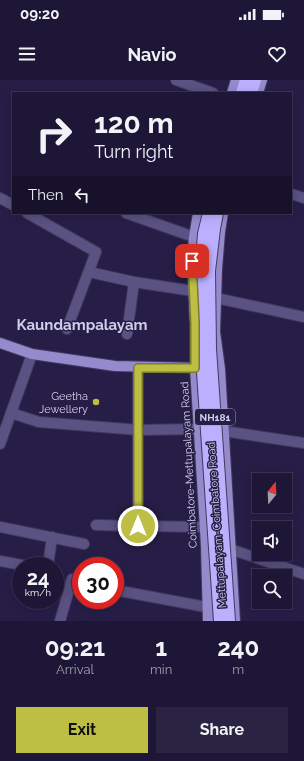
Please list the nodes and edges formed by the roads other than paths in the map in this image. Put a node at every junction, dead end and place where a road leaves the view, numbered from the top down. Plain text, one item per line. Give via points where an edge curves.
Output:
1 (176, 80) edge
2 (236, 80) edge
3 (246, 80) edge
4 (255, 80) edge
5 (262, 80) edge
6 (210, 92) edge
7 (232, 92) edge
8 (242, 92) edge
9 (251, 92) edge
10 (258, 92) edge
11 (292, 194) edge
12 (0, 198) edge
13 (304, 198) edge
14 (12, 204) edge
15 (29, 214) edge
16 (129, 214) edge
17 (198, 214) edge
18 (209, 214) edge
19 (217, 214) edge
20 (223, 214) edge
21 (194, 237) junction
22 (89, 272) junction
23 (134, 282) junction
24 (193, 291) junction
25 (216, 298) junction
26 (304, 317) edge
27 (67, 329) dead end
28 (128, 334) dead end
29 (0, 343) edge
30 (32, 354) junction
31 (138, 368) junction
32 (195, 368) junction
33 (220, 369) junction
34 (11, 413) junction
35 (199, 429) junction
36 (139, 430) junction
37 (223, 431) junction
38 (304, 443) edge
39 (0, 444) edge
40 (96, 526) dead end
41 (138, 526) junction
42 (0, 527) edge
43 (204, 528) junction
44 (52, 538) junction
45 (84, 544) dead end
46 (230, 549) junction
47 (49, 557) edge
48 (0, 561) edge
49 (12, 563) edge
50 (304, 574) edge
51 (72, 579) edge
52 (124, 592) edge
53 (206, 607) junction
54 (60, 621) edge
55 (208, 621) edge
56 (220, 621) edge
57 (229, 621) edge
58 (235, 621) edge

1 - 6 street
2 - 7 main road
3 - 8 highway
4 - 9 highway
5 - 10 main road
11 - 13 street
12 - 14 street
15 - 22 street via 96,252
16 - 21 street
17 - 21 main road, Coimbatore-Mettupalayam Road
18 - 56 highway, NH181, bridge via 204,234 200,300
19 - 57 highway, NH181, bridge via 209,271 210,349
20 - 25 main road, Mettupalayam-Coimbatore Road
21 - 24 main road, Coimbatore-Mettupalayam Road
22 - 23 street
22 - 27 street
23 - 24 street
23 - 28 street
24 - 32 main road, Coimbatore-Mettupalayam Road
25 - 26 street
25 - 33 main road, Mettupalayam-Coimbatore Road via 215,332
29 - 30 main road
30 - 31 main road
30 - 34 street
31 - 32 main road
31 - 36 street
32 - 33 main road
32 - 35 main road, Coimbatore-Mettupalayam Road
33 - 37 main road, Mettupalayam-Coimbatore Road
34 - 36 street via 39,422
34 - 39 street
35 - 36 street
35 - 43 main road, Coimbatore-Mettupalayam Road
36 - 41 street
37 - 38 street
37 - 46 main road, Mettupalayam-Coimbatore Road
40 - 41 street
41 - 43 street
42 - 44 street
43 - 53 main road, Coimbatore-Mettupalayam Road
44 - 45 street
44 - 47 street
46 - 50 street
46 - 58 main road, Mettupalayam-Coimbatore Road
48 - 49 street
51 - 54 street
52 - 53 street
53 - 55 main road, Coimbatore-Mettupalayam Road

